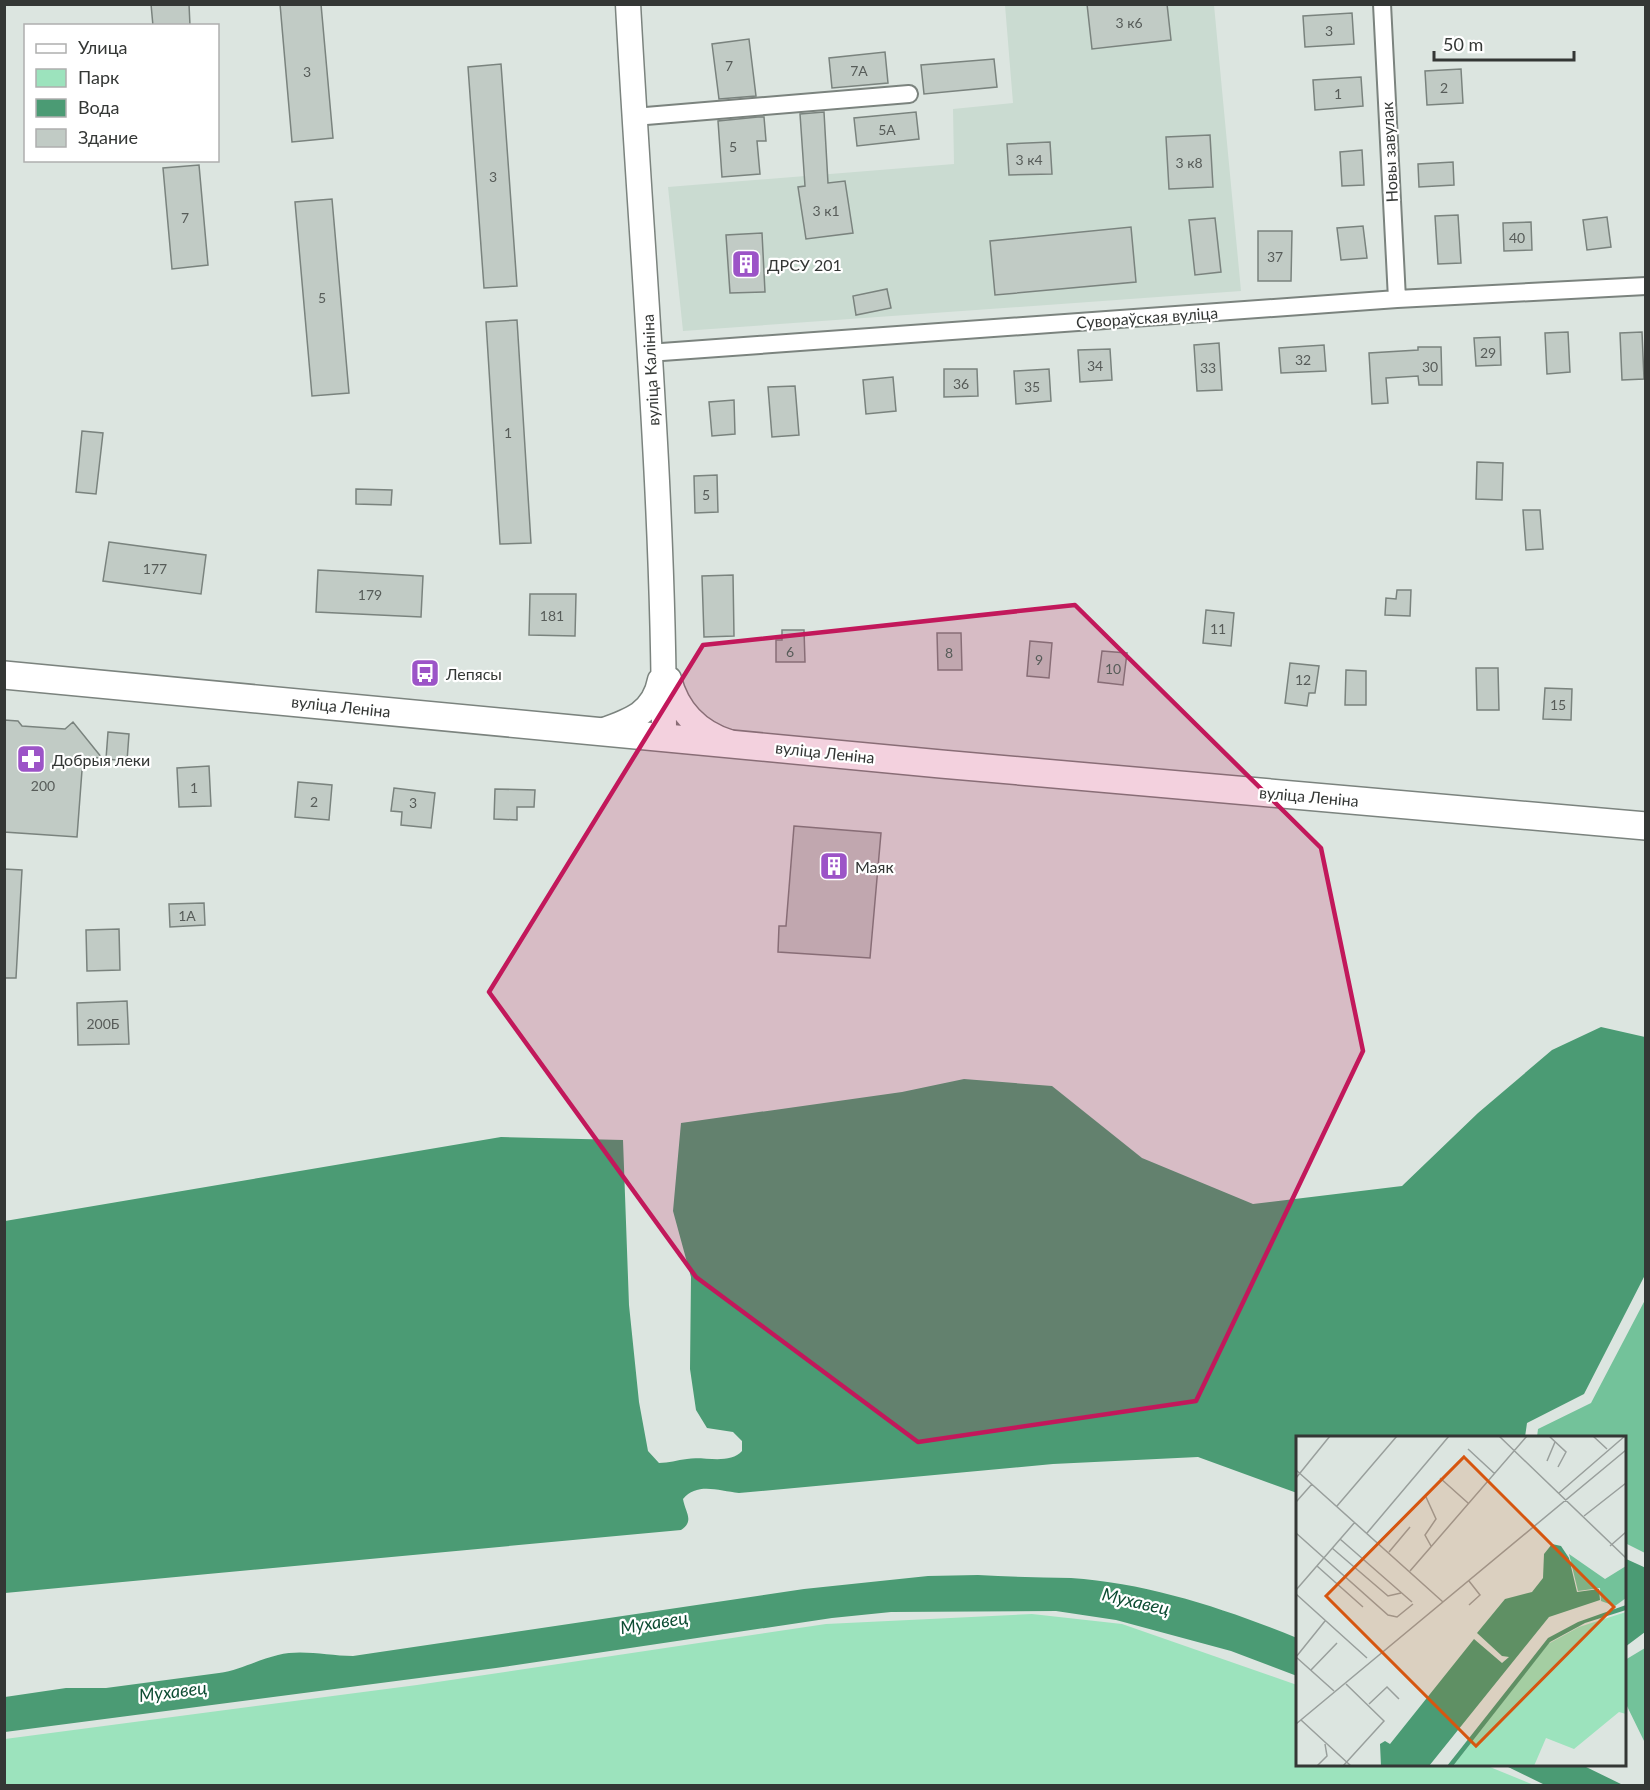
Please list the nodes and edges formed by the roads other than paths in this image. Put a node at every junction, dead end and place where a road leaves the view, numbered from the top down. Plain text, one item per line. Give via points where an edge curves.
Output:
1 (627, 4) edge
2 (1382, 4) edge
3 (909, 94) dead end
4 (634, 117) junction
5 (1646, 286) edge
6 (1397, 298) junction
7 (648, 353) junction
8 (664, 660) junction
9 (4, 675) edge
10 (601, 731) junction
11 (664, 737) junction
12 (733, 743) junction
13 (1646, 826) edge

1 - 4 street, вуліца Калініна
2 - 6 street, Новы завулак
3 - 4 street
4 - 7 street, вуліца Калініна
5 - 6 street, Сувораўская вуліца
6 - 7 street, Сувораўская вуліца
7 - 8 street, вуліца Калініна
8 - 10 street via 651,706 630,721
8 - 11 street, вуліца Калініна
8 - 12 street via 672,692 682,710 717,738
9 - 10 main road, вуліца Леніна
10 - 11 main road, вуліца Леніна
11 - 12 main road, вуліца Леніна
12 - 13 main road, вуліца Леніна

